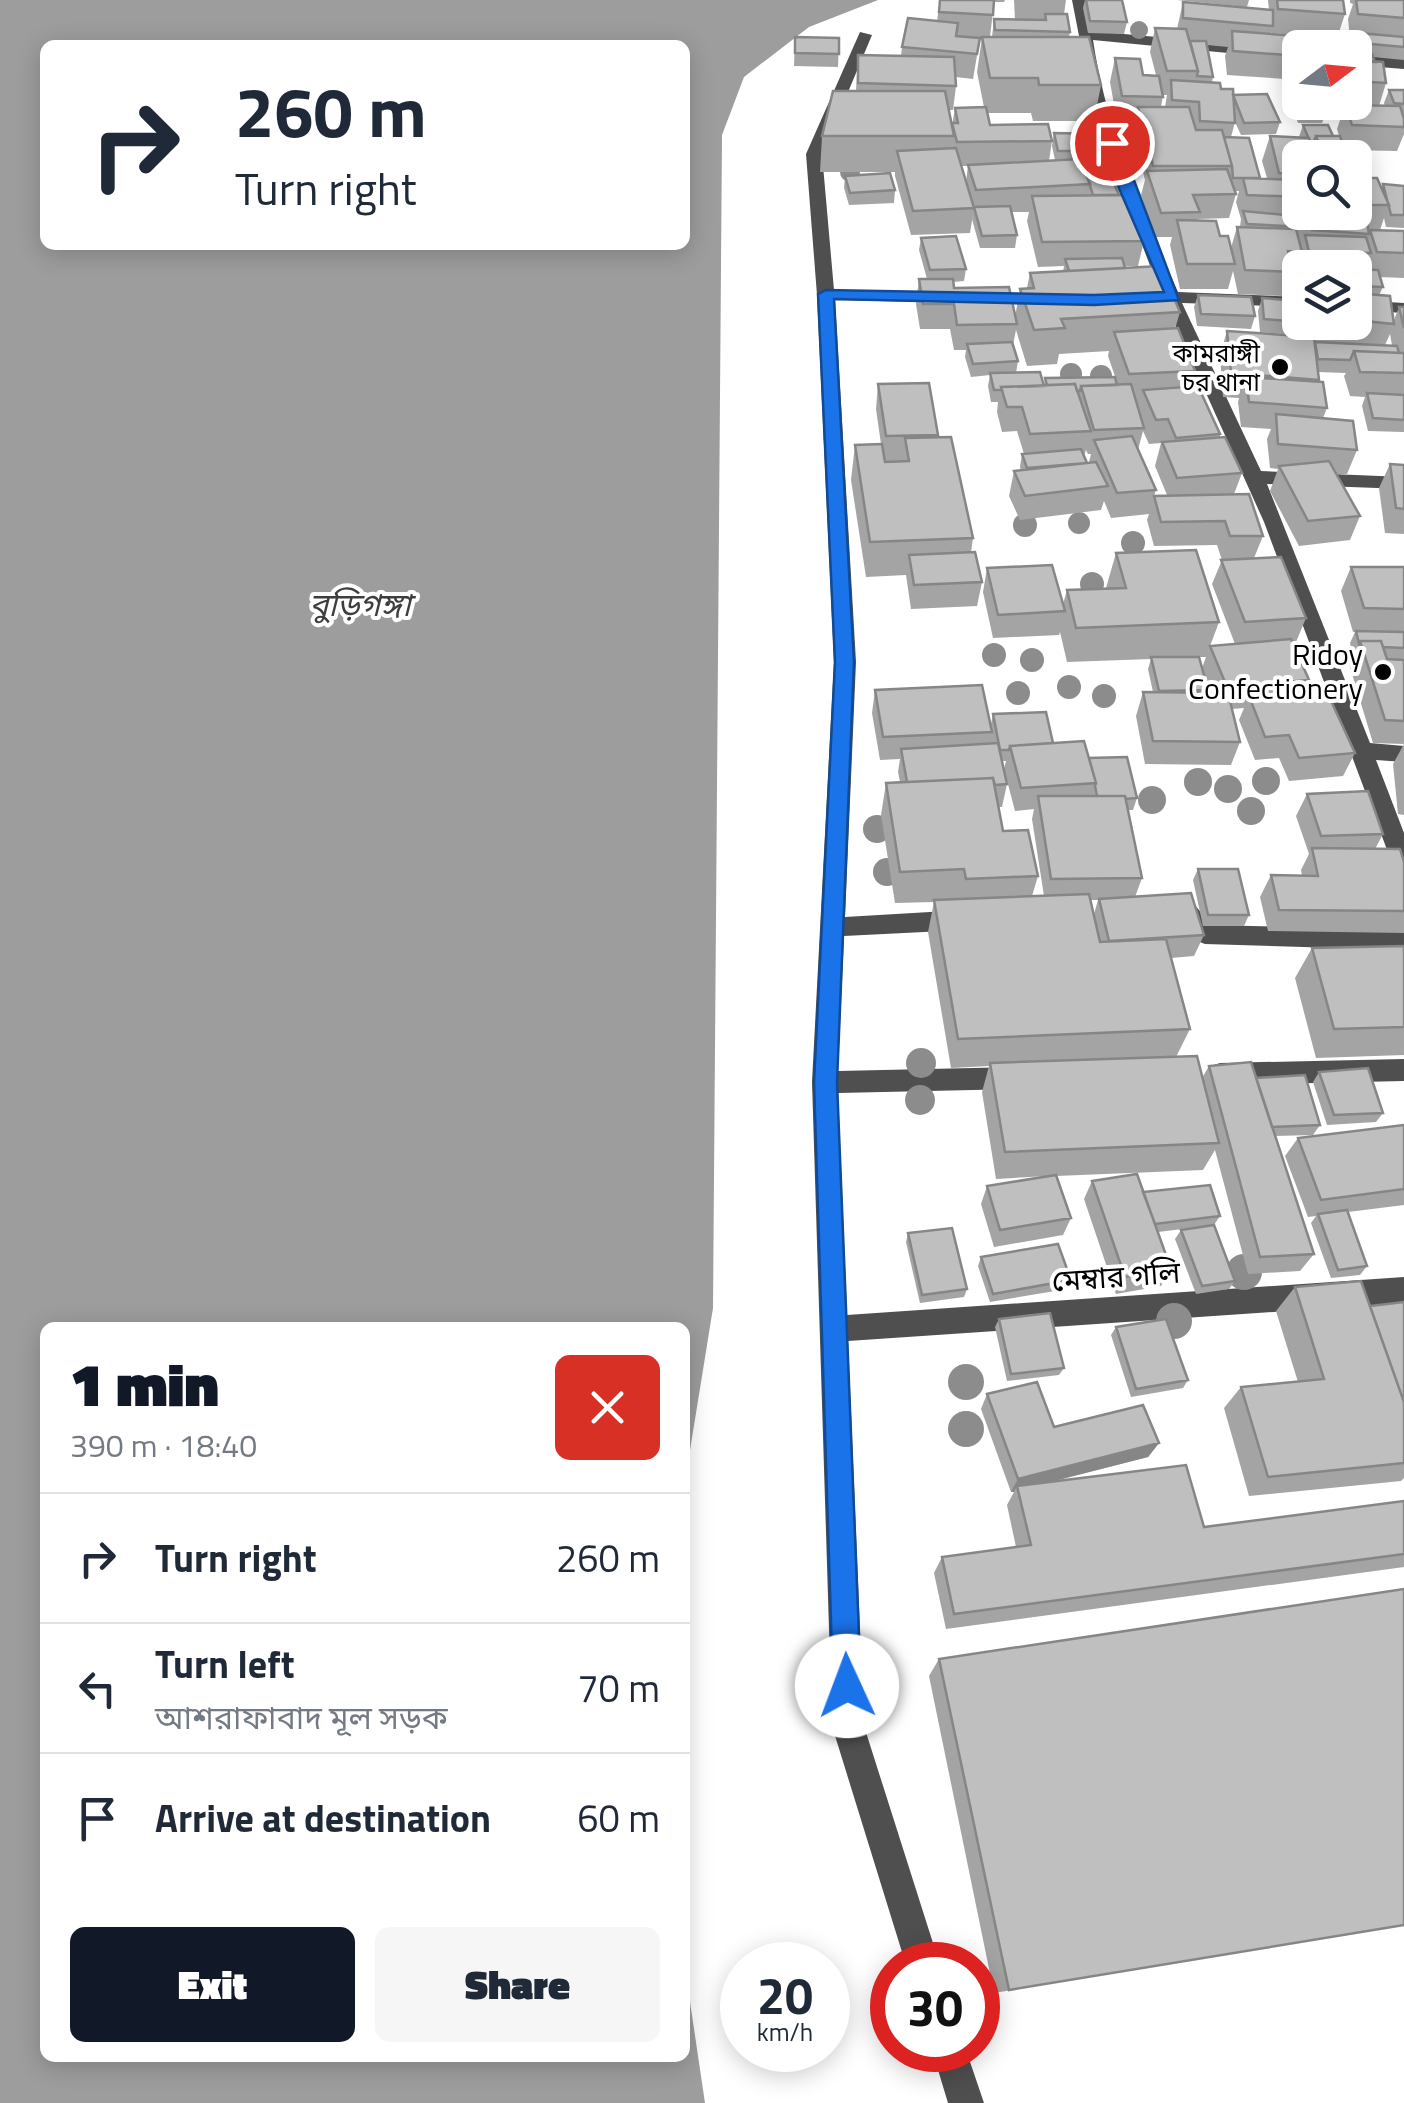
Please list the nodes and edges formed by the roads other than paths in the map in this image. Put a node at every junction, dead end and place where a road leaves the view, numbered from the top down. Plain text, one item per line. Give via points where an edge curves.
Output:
1 (1079, 0) edge
2 (865, 35) dead end
3 (1082, 35) junction
4 (1282, 53) edge
5 (1372, 61) edge
6 (1404, 64) edge
7 (826, 294) junction
8 (1174, 296) junction
9 (1134, 298) edge
10 (1076, 300) edge
11 (1282, 301) edge
12 (1372, 305) edge
13 (1404, 308) edge
14 (1254, 476) junction
15 (1404, 482) edge
16 (1360, 750) junction
17 (1404, 754) edge
18 (1404, 863) edge
19 (1159, 906) edge
20 (987, 919) edge
21 (831, 927) junction
22 (1404, 940) edge
23 (1404, 1070) edge
24 (1184, 1075) edge
25 (1045, 1078) edge
26 (825, 1082) junction
27 (1404, 1290) edge
28 (833, 1329) junction
29 (916, 1942) edge
30 (957, 2072) edge
31 (966, 2103) edge

1 - 3 street
2 - 7 street via 814,154
3 - 4 street
3 - 8 street via 1122,179
5 - 6 street
7 - 10 street
7 - 21 street via 845,662
8 - 9 street
8 - 11 street
8 - 14 street
12 - 13 street
14 - 15 street
14 - 16 street
16 - 17 street
16 - 18 street
19 - 22 street via 1188,910 1206,934
20 - 21 street
21 - 26 street
23 - 24 street
25 - 26 street
26 - 28 street
27 - 28 street, মেম্বার গলি
28 - 29 street via 848,1726
30 - 31 street

